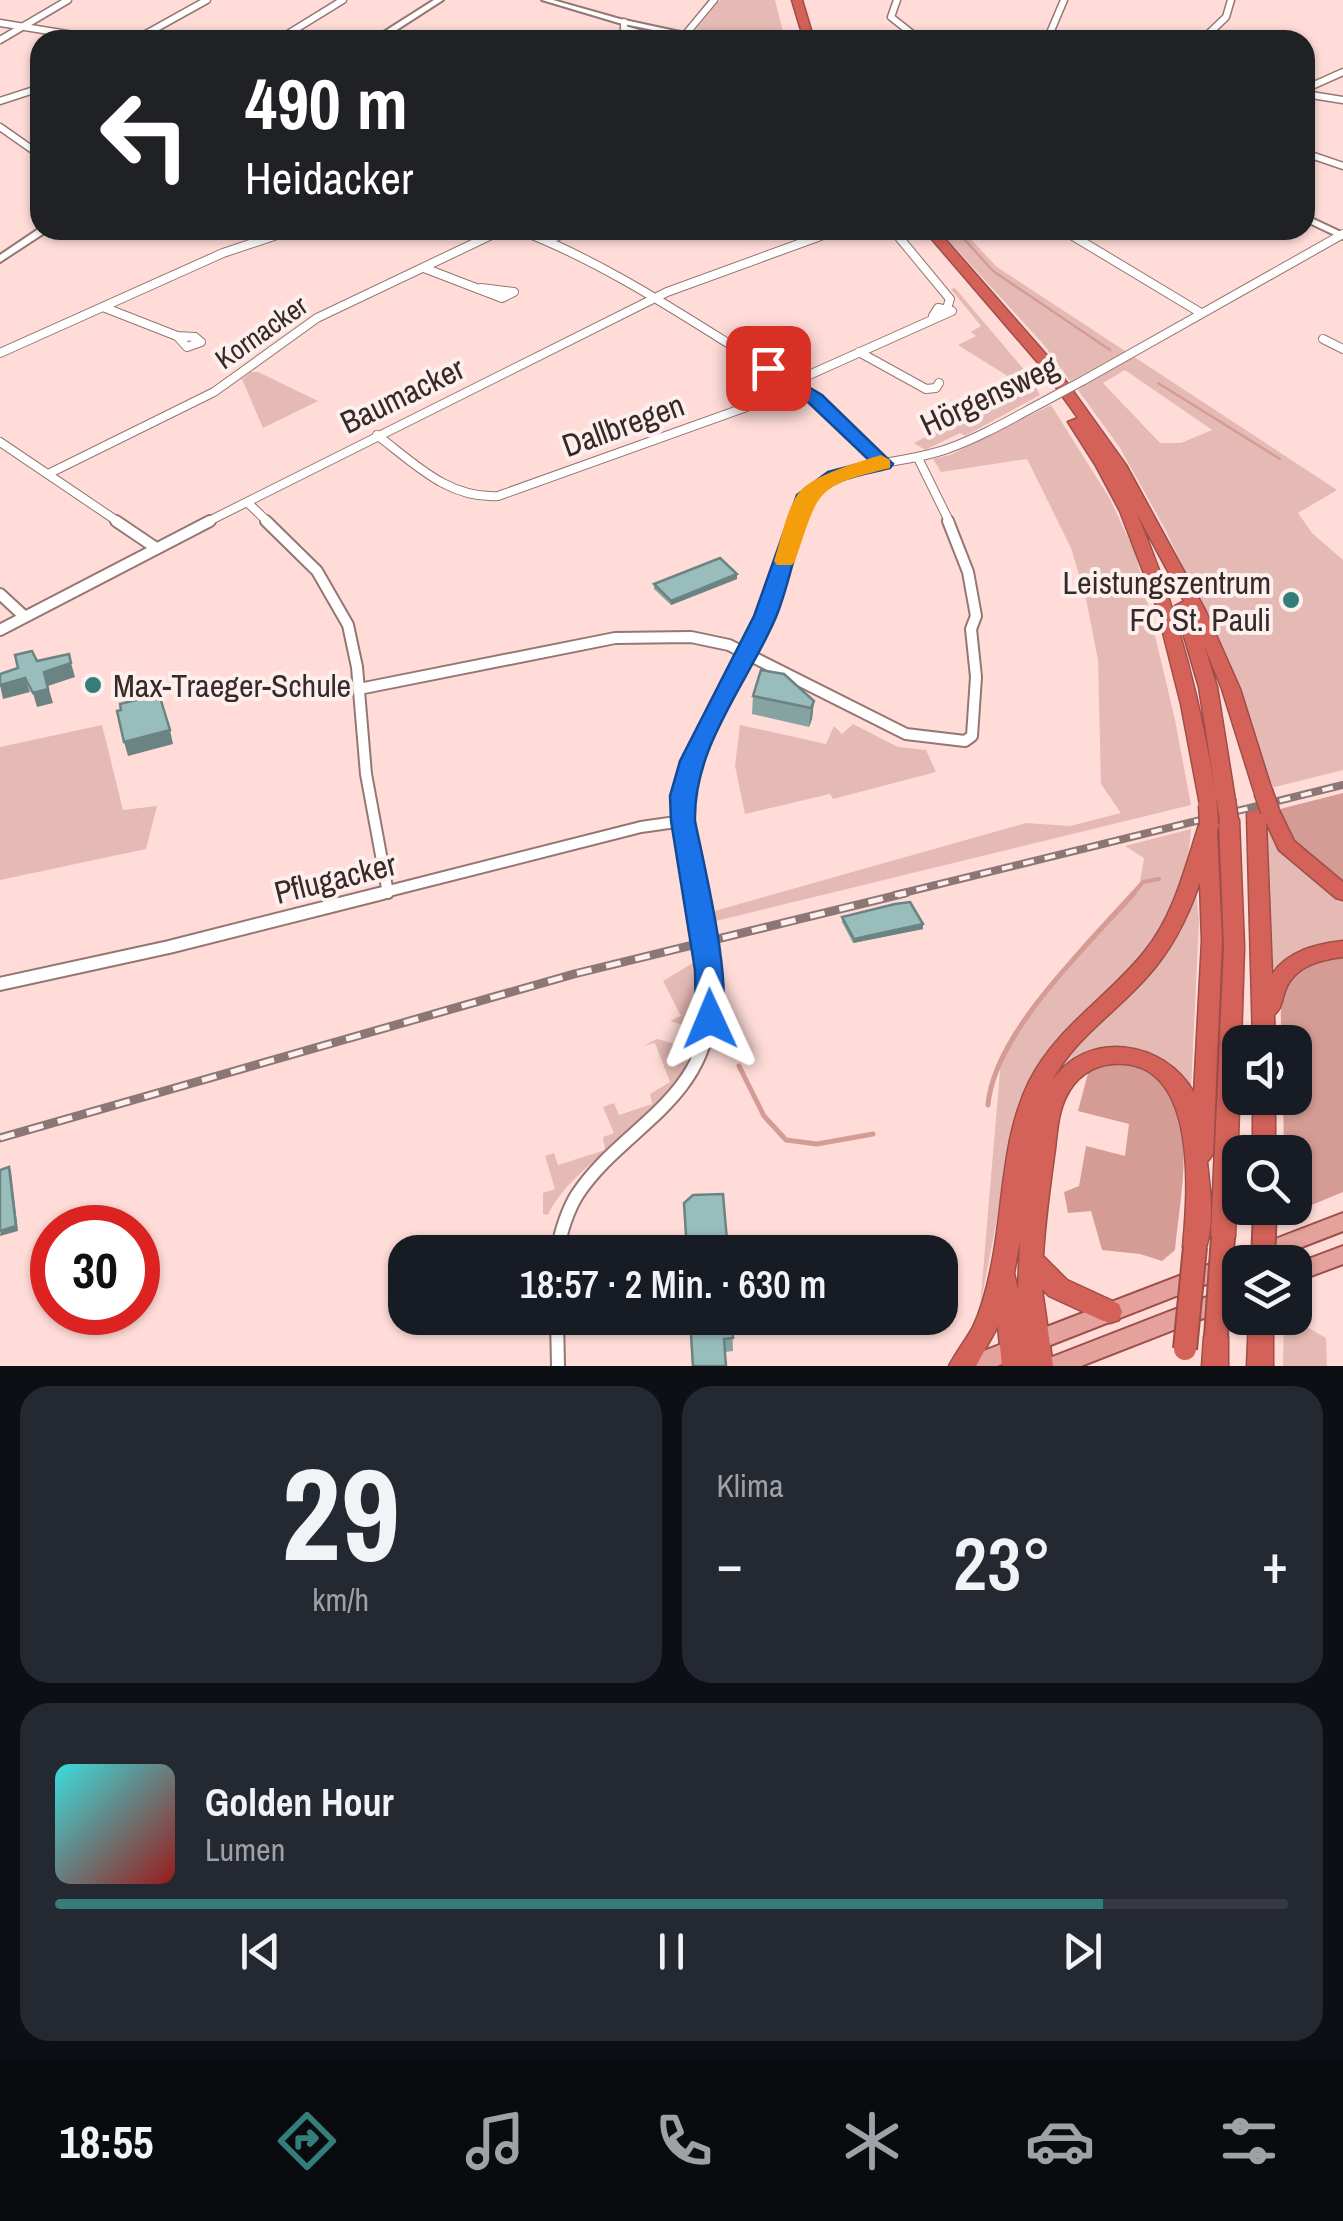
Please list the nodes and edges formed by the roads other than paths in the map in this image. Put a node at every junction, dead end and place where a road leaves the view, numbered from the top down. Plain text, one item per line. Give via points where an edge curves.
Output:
1 (68, 0) edge
2 (207, 0) edge
3 (343, 0) edge
4 (439, 0) edge
5 (545, 0) edge
6 (714, 0) edge
7 (787, 0) edge
8 (796, 0) edge
9 (897, 0) edge
10 (1064, 0) edge
11 (1231, 0) edge
12 (0, 22) edge
13 (624, 22) junction
14 (22, 26) junction
15 (45, 30) edge
16 (153, 30) edge
17 (294, 30) edge
18 (392, 30) edge
19 (631, 30) edge
20 (661, 30) edge
21 (692, 30) edge
22 (795, 30) edge
23 (806, 30) edge
24 (907, 30) edge
25 (1054, 30) edge
26 (1212, 30) edge
27 (0, 40) edge
28 (1343, 72) edge
29 (1315, 87) edge
30 (30, 92) edge
31 (1315, 94) edge
32 (1343, 100) edge
33 (0, 102) edge
34 (0, 127) edge
35 (30, 148) edge
36 (1315, 156) edge
37 (1343, 166) edge
38 (1315, 223) edge
39 (1342, 235) edge
40 (30, 239) edge
41 (262, 240) edge
42 (481, 240) edge
43 (548, 240) edge
44 (811, 240) edge
45 (901, 240) edge
46 (925, 240) edge
47 (939, 240) edge
48 (1080, 240) edge
49 (0, 259) edge
50 (424, 268) junction
51 (481, 288) dead end
52 (657, 298) junction
53 (104, 307) junction
54 (1201, 313) junction
55 (177, 336) dead end
56 (1323, 339) dead end
57 (1343, 349) edge
58 (859, 352) junction
59 (0, 353) edge
60 (939, 383) dead end
61 (794, 385) junction
62 (378, 434) junction
63 (0, 442) edge
64 (918, 458) junction
65 (883, 464) junction
66 (48, 474) junction
67 (247, 502) junction
68 (1160, 546) junction
69 (156, 548) junction
70 (0, 594) edge
71 (25, 617) junction
72 (0, 630) edge
73 (748, 654) junction
74 (359, 689) junction
75 (1261, 802) junction
76 (1218, 812) junction
77 (683, 821) junction
78 (388, 893) junction
79 (1343, 893) edge
80 (1343, 949) edge
81 (0, 984) edge
82 (1264, 1025) edge
83 (1266, 1025) edge
84 (1200, 1199) junction
85 (1343, 1222) edge
86 (559, 1235) edge
87 (1343, 1255) edge
88 (1030, 1260) junction
89 (1312, 1267) edge
90 (1004, 1269) junction
91 (1222, 1301) edge
92 (1110, 1312) junction
93 (557, 1335) edge
94 (1261, 1335) edge
95 (1025, 1356) edge
96 (1184, 1358) edge
97 (558, 1366) edge
98 (962, 1366) edge
99 (971, 1366) edge
100 (1056, 1366) edge
101 (1215, 1366) edge
102 (1260, 1366) edge

1 - 14 street
2 - 16 street
3 - 17 street
4 - 18 main road
5 - 13 street
6 - 21 street
7 - 22 highway
8 - 23 highway
9 - 24 street via 890,17
10 - 25 street
11 - 26 street
12 - 14 street
13 - 19 street
13 - 20 street
14 - 15 street
14 - 27 street
28 - 29 street
30 - 33 street
31 - 32 street
34 - 35 street
36 - 37 street
38 - 39 street
39 - 54 street, Hörgensweg
40 - 49 main road
41 - 53 street
42 - 50 street, Kornacker
43 - 52 street
44 - 52 street, Baumacker
45 - 58 street, Dallbregen via 950,299 947,308
46 - 76 highway via 1041,376 1122,498 1176,633
47 - 68 highway via 1072,397 1118,465
48 - 54 street
50 - 51 street
50 - 66 street, Kornacker via 304,326 190,406
52 - 61 street
52 - 62 street, Baumacker
53 - 55 street
53 - 59 street
54 - 64 street, Hörgensweg, bridge via 1044,402
56 - 57 street
58 - 60 street via 926,389
58 - 61 street, Dallbregen
61 - 62 street, Dallbregen via 498,496 474,498 452,490
61 - 65 street
62 - 67 street, Baumacker
63 - 66 street
64 - 65 street, Hörgensweg
64 - 73 street via 957,539 974,606 970,738 906,734
65 - 73 street, Hörgensweg via 835,476 807,495
66 - 69 street
67 - 69 street, Baumacker
67 - 74 street via 308,560 336,600 352,638
68 - 75 highway via 1197,610 1244,730
68 - 76 highway via 1208,687
69 - 71 street, Baumacker
70 - 71 street
71 - 72 street, Baumacker
73 - 74 street via 691,638 635,636
73 - 77 street, Hörgensweg via 692,761
74 - 78 street via 363,757
75 - 79 highway via 1286,845
75 - 82 highway
76 - 84 highway
76 - 90 highway via 1172,926 1138,972 1059,1050 1036,1091
76 - 101 highway, bridge via 1234,947
77 - 78 street, Pflugacker via 641,826
77 - 86 street, Hörgensweg via 708,970 705,1040 679,1097 573,1197
78 - 81 street, Pflugacker
80 - 83 highway via 1288,966 1274,989
84 - 88 highway via 1190,1114 1174,1079 1139,1058 1092,1057 1055,1094
84 - 96 highway, bridge
85 - 92 main road
87 - 89 main road
88 - 92 highway via 1058,1288
88 - 95 highway
90 - 95 highway
90 - 98 highway via 977,1344
91 - 100 main road
92 - 95 main road
93 - 97 street
94 - 102 highway
95 - 99 main road

